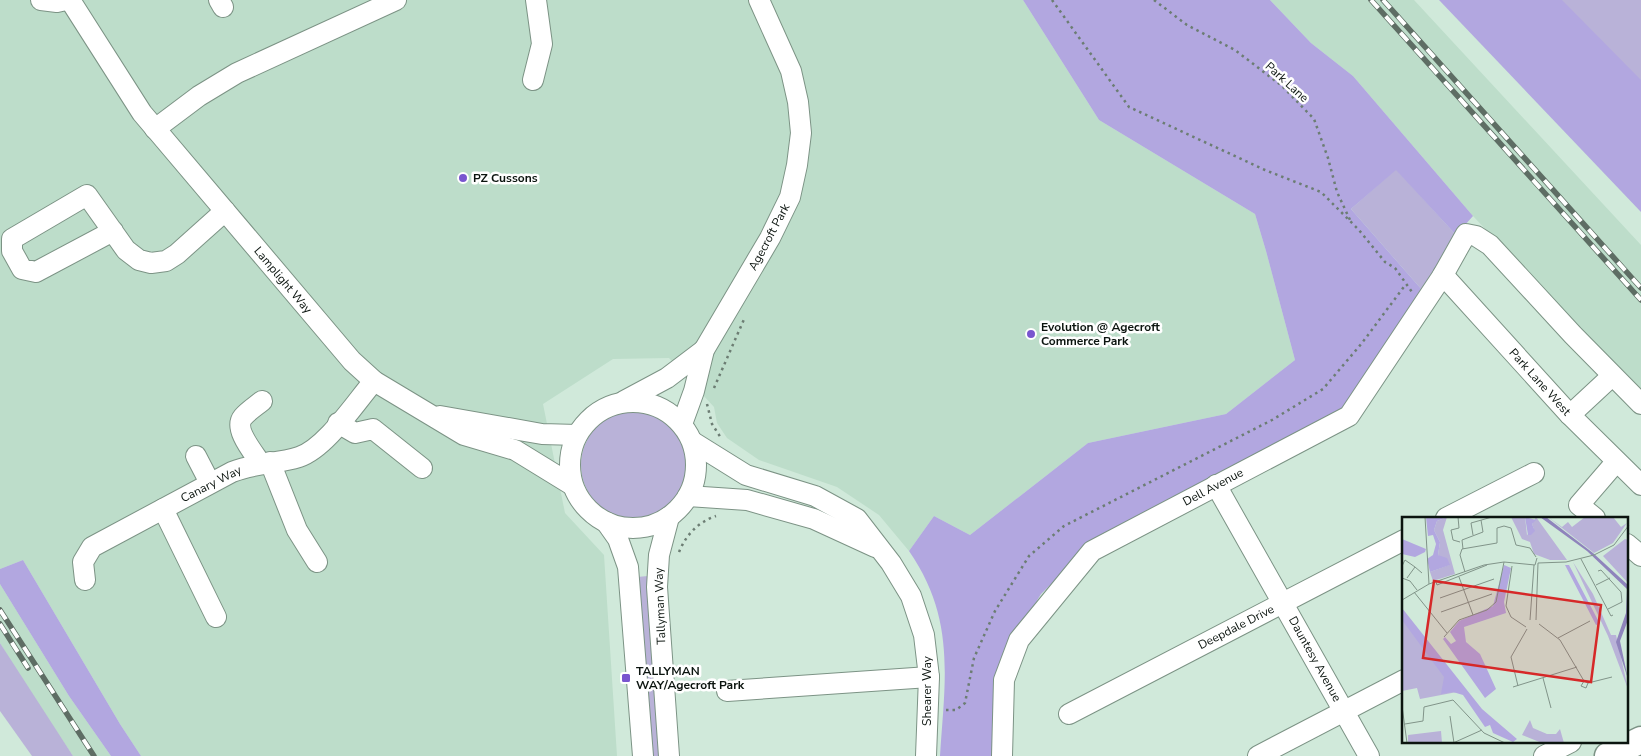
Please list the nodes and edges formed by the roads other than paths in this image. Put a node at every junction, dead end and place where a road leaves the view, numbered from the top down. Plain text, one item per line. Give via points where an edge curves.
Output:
1 (41, 0) edge
2 (66, 0) edge
3 (70, 0) edge
4 (396, 0) edge
5 (759, 0) edge
6 (534, 1) edge
7 (533, 80) dead end
8 (155, 129) junction
9 (225, 211) junction
10 (113, 231) junction
11 (1443, 275) junction
12 (704, 350) junction
13 (1612, 376) junction
14 (374, 381) junction
15 (262, 401) dead end
16 (624, 402) junction
17 (1641, 404) edge
18 (426, 413) junction
19 (1570, 415) junction
20 (338, 423) junction
21 (682, 424) junction
22 (577, 435) junction
23 (693, 442) junction
24 (196, 456) dead end
25 (1616, 462) junction
26 (265, 463) junction
27 (422, 468) dead end
28 (1534, 473) dead end
29 (210, 483) junction
30 (572, 485) junction
31 (1216, 485) junction
32 (1641, 485) edge
33 (688, 496) junction
34 (163, 509) junction
35 (669, 517) junction
36 (1448, 517) edge
37 (1594, 517) edge
38 (606, 522) junction
39 (1402, 541) edge
40 (1628, 545) edge
41 (879, 548) junction
42 (1641, 556) edge
43 (317, 562) dead end
44 (85, 580) dead end
45 (1283, 602) junction
46 (216, 617) dead end
47 (929, 677) junction
48 (1402, 681) edge
49 (727, 691) dead end
50 (1344, 711) junction
51 (1069, 714) dead end
52 (1566, 744) edge
53 (643, 756) edge
54 (669, 756) edge
55 (926, 756) edge
56 (1002, 756) edge
57 (1258, 756) edge
58 (1369, 756) edge
59 (1544, 756) edge

1 - 2 street
3 - 8 street, Lamplight Way
4 - 8 street via 238,73 198,96
5 - 12 street, Agecroft Park via 791,71 801,133 797,165 790,197 770,238
6 - 7 street via 542,44
8 - 9 street, Lamplight Way
9 - 10 street via 166,261 151,263 139,260 126,250
9 - 14 street, Lamplight Way via 352,361
10 - 10 street via 87,195 12,239 12,251 22,270 36,272
11 - 13 street, Dell Avenue via 1466,234 1476,236 1490,245
11 - 19 street, Park Lane West
11 - 31 street, Dell Avenue via 1349,416
12 - 16 street via 667,378
12 - 21 street
13 - 17 street
13 - 19 street
14 - 18 street, Lamplight Way
14 - 20 street, Canary Way
15 - 26 street via 242,418 240,425 243,438
16 - 21 street via 646,402 666,410
16 - 22 street via 605,407 589,419
18 - 22 street via 542,434
18 - 30 street, Lamplight Way via 464,435 515,450
19 - 25 street, Park Lane West
20 - 26 street, Canary Way via 321,444 300,456
20 - 27 street via 355,433 373,429
21 - 23 street
22 - 30 street via 569,468
23 - 33 street via 695,479
23 - 41 street, Shearer Way via 746,475 815,496 857,519
24 - 29 street
25 - 32 street, Park Lane West
25 - 37 street via 1578,505
26 - 29 street, Canary Way via 246,466
26 - 43 street via 297,530
28 - 36 street
29 - 34 street, Canary Way
30 - 38 street via 591,513
31 - 45 street, Dauntesy Avenue
31 - 56 street, Dell Avenue via 1092,551 1019,640 1004,680
33 - 35 street
33 - 41 street via 747,500 814,519
34 - 44 street, Canary Way via 92,547 83,562
34 - 46 street
35 - 38 street via 638,528
35 - 54 street, Tallyman Way via 659,555 657,587
38 - 53 street via 618,539 628,567
39 - 45 street, Deepdale Drive
40 - 42 street
41 - 47 street, Shearer Way via 902,579 918,615 927,649
45 - 50 street, Dauntesy Avenue
45 - 51 street, Deepdale Drive
47 - 49 street
47 - 55 street, Shearer Way
48 - 50 street
50 - 57 street
50 - 58 street, Dauntesy Avenue
52 - 59 street

